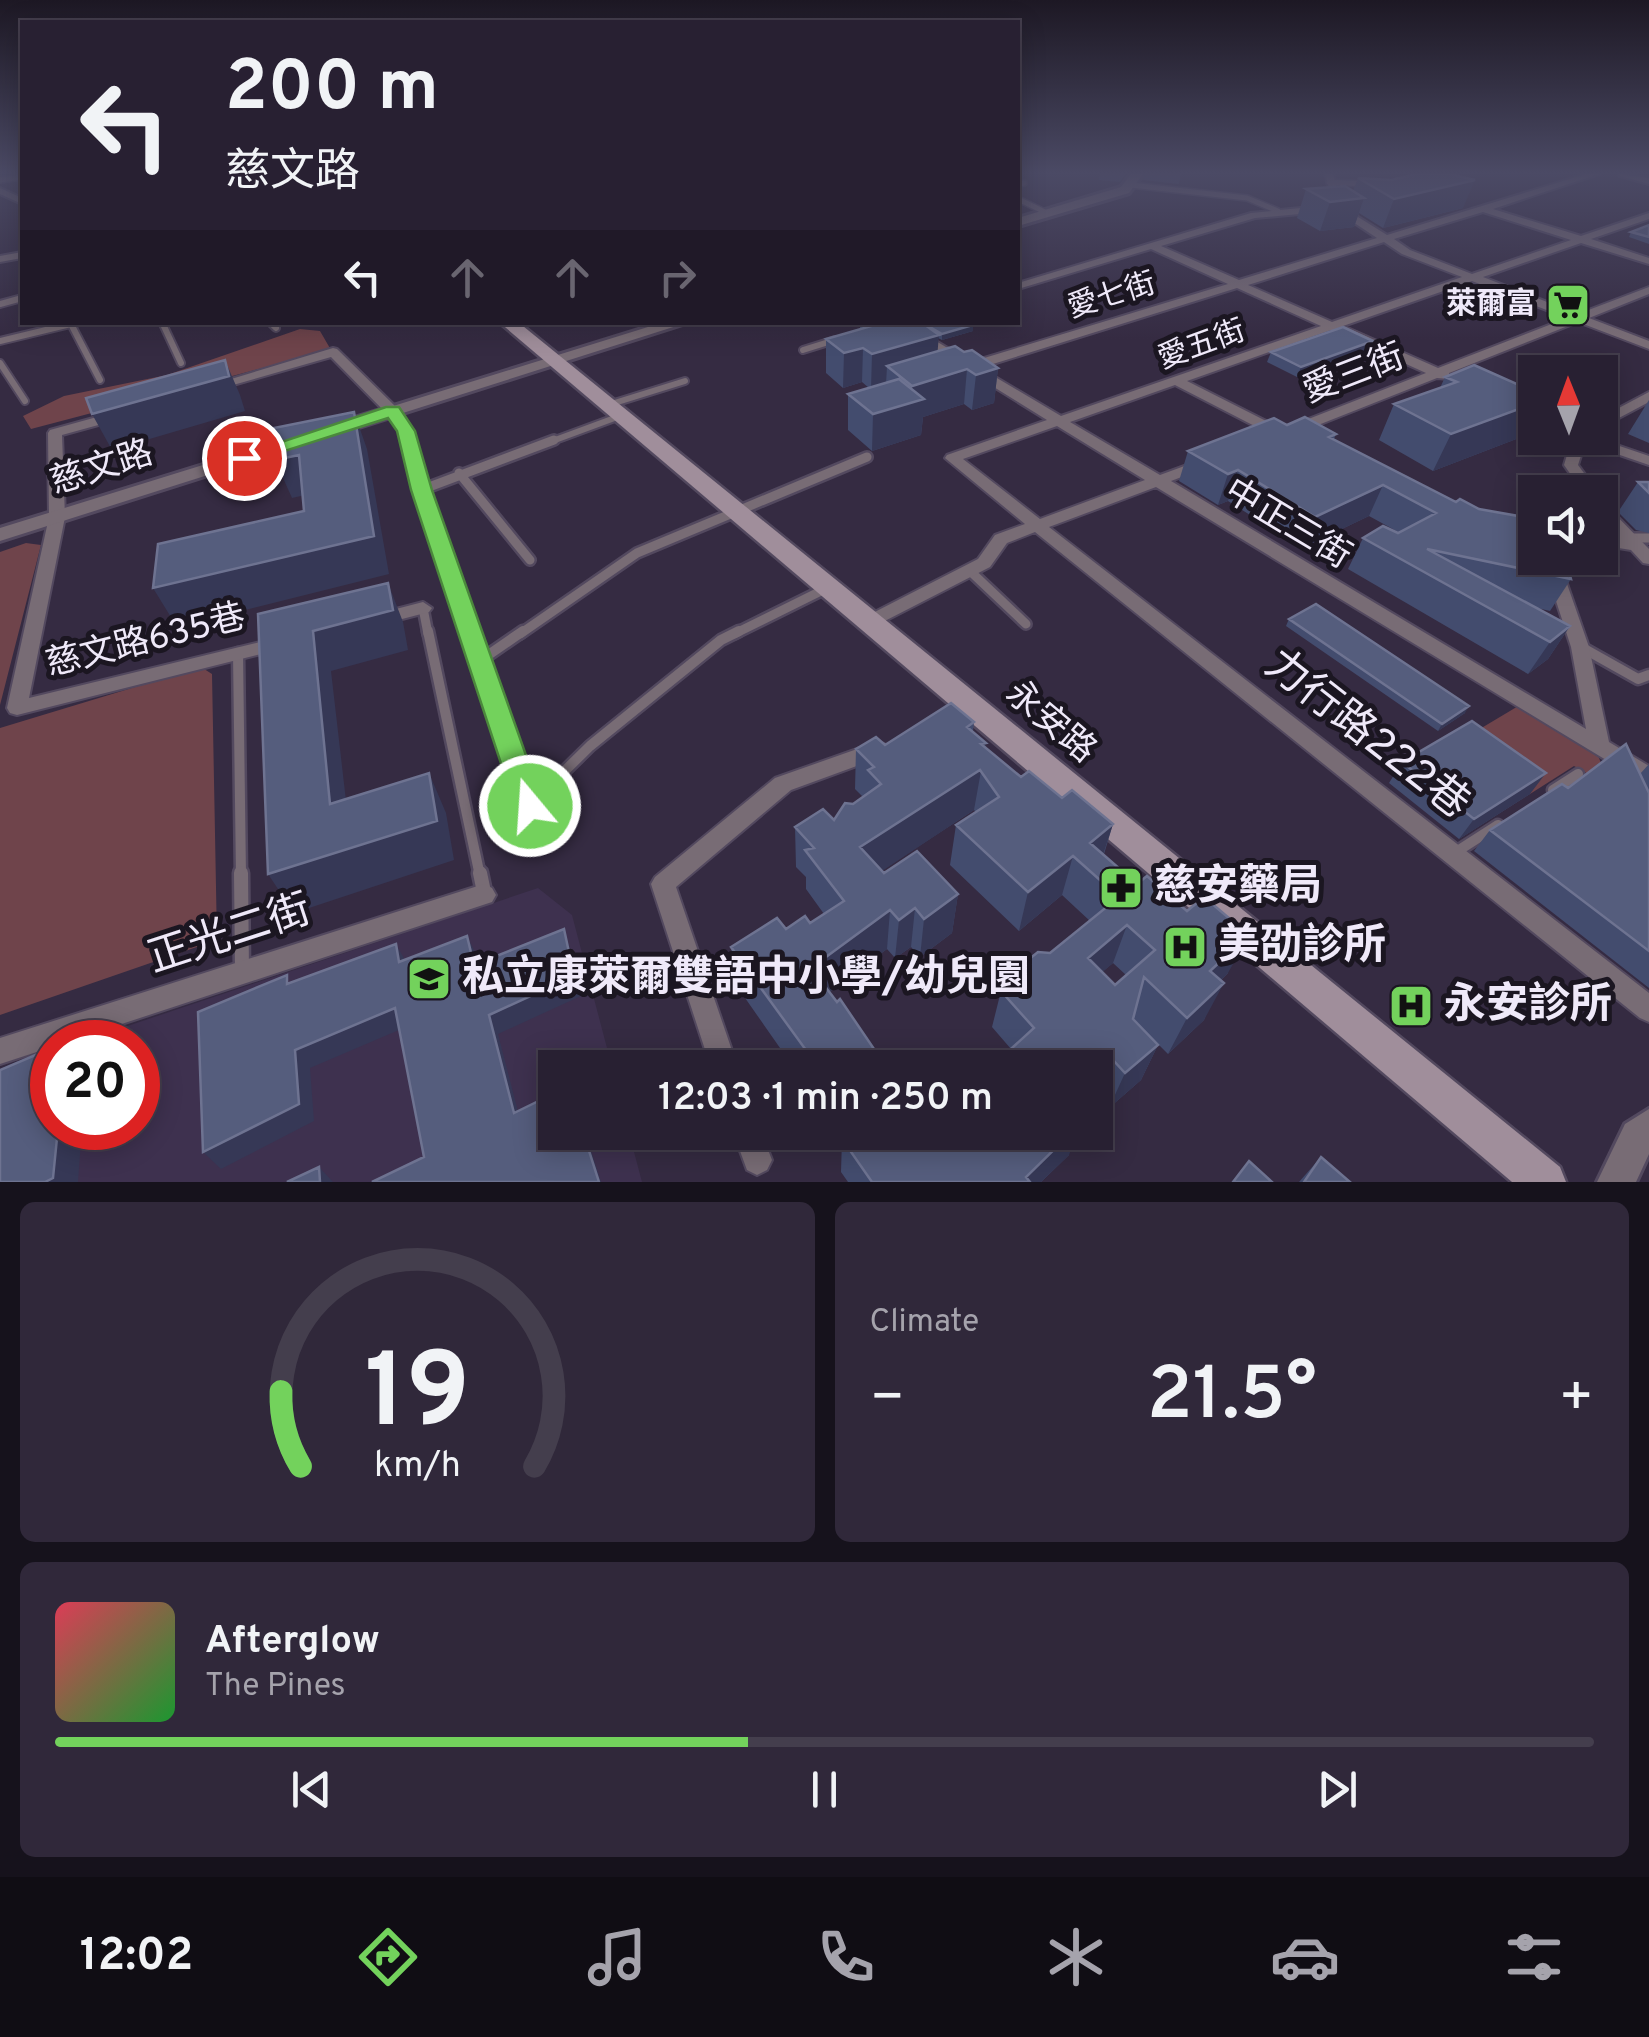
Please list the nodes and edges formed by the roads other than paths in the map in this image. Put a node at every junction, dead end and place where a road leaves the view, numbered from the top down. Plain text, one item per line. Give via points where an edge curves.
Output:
1 (1213, 229) edge
2 (1369, 229) edge
3 (1414, 229) edge
4 (1548, 229) edge
5 (1609, 229) edge
6 (1383, 239) junction
7 (1579, 239) junction
8 (1152, 246) junction
9 (1649, 262) edge
10 (1468, 277) junction
11 (1239, 284) junction
12 (1020, 285) edge
13 (1649, 290) edge
14 (1574, 317) junction
15 (68, 325) edge
16 (77, 325) edge
17 (163, 325) edge
18 (511, 325) edge
19 (886, 325) edge
20 (900, 325) edge
21 (652, 326) edge
22 (1330, 326) junction
23 (877, 328) edge
24 (840, 339) edge
25 (0, 341) edge
26 (1649, 345) edge
27 (803, 350) dead end
28 (554, 362) junction
29 (181, 363) dead end
30 (0, 364) edge
31 (970, 367) junction
32 (951, 373) edge
33 (1440, 374) junction
34 (100, 380) dead end
35 (685, 380) dead end
36 (1178, 381) junction
37 (1456, 382) edge
38 (204, 390) edge
39 (1649, 396) edge
40 (25, 401) dead end
41 (614, 410) junction
42 (392, 411) junction
43 (129, 412) edge
44 (1618, 414) edge
45 (1059, 422) junction
46 (1282, 434) junction
47 (1264, 441) edge
48 (1300, 442) edge
49 (1618, 451) edge
50 (1228, 455) edge
51 (867, 457) dead end
52 (952, 458) joint
53 (1649, 462) edge
54 (459, 473) junction
55 (1157, 482) junction
56 (422, 490) junction
57 (733, 510) junction
58 (57, 517) junction
59 (1034, 523) junction
60 (0, 534) edge
61 (1636, 540) edge
62 (1649, 559) edge
63 (530, 560) dead end
64 (969, 570) junction
65 (1556, 575) edge
66 (829, 587) junction
67 (423, 608) joint
68 (368, 622) edge
69 (870, 622) junction
70 (1026, 624) dead end
71 (293, 640) edge
72 (1580, 647) junction
73 (238, 654) junction
74 (481, 660) junction
75 (1649, 675) edge
76 (908, 739) edge
77 (1612, 758) junction
78 (1578, 774) dead end
79 (1649, 777) edge
80 (1547, 794) edge
81 (1516, 814) edge
82 (1454, 853) junction
83 (484, 895) joint
84 (242, 976) junction
85 (1649, 1008) edge
86 (719, 1050) edge
87 (0, 1051) edge
88 (1649, 1126) edge
89 (1546, 1182) edge
90 (1616, 1182) edge

1 - 8 street
2 - 6 street
3 - 6 street, 愛七街
4 - 7 street
5 - 7 street, 愛五街
6 - 10 street
6 - 11 street, 愛七街
7 - 9 street
7 - 10 street, 愛五街
8 - 11 street
8 - 12 street
10 - 14 street
10 - 22 street, 愛五街
11 - 22 street
11 - 31 street, 愛七街
13 - 14 street, 愛三街
14 - 26 street
14 - 33 street, 愛三街
15 - 25 lane
16 - 34 lane
17 - 29 lane
18 - 28 main road, 永安路
19 - 23 lane
20 - 31 street, 中正三街
21 - 28 street, 慈文路
22 - 33 street
22 - 36 street, 愛五街
24 - 27 lane
28 - 41 main road, 永安路
28 - 42 street, 慈文路
30 - 40 lane
31 - 32 street, 愛七街
31 - 45 street, 中正三街
33 - 37 street
33 - 46 street, 愛三街
35 - 41 lane
36 - 45 street, 愛五街
36 - 46 street
38 - 42 street via 334,352
39 - 44 street
41 - 54 lane
41 - 57 main road, 永安路
42 - 56 lane via 406,431
42 - 58 street, 慈文路
43 - 58 street via 55,433
45 - 52 street, 愛五街
45 - 55 street, 中正三街
46 - 47 street, 愛三街
46 - 48 street
49 - 53 street
50 - 55 street
51 - 57 lane
52 - 59 street, 力行路222巷
54 - 56 lane
54 - 63 lane
55 - 59 street
55 - 77 street, 中正三街
56 - 74 lane
57 - 66 main road, 永安路
57 - 74 lane via 637,553
58 - 60 street, 慈文路
58 - 73 street, 慈文路635巷 via 16,708
59 - 64 street via 1001,538 984,563
59 - 82 street, 力行路222巷
61 - 62 street
64 - 69 street
64 - 70 lane
65 - 72 street
66 - 69 main road, 永安路
66 - 74 lane via 721,640 605,733 530,806
67 - 68 street
67 - 83 lane
69 - 89 main road, 永安路 via 970,716
71 - 73 street, 慈文路635巷
72 - 75 lane via 1638,679
72 - 77 street
73 - 84 lane
76 - 86 street via 783,784 663,884
77 - 79 street, 中正三街
78 - 80 lane
81 - 82 lane
82 - 85 street, 力行路222巷
83 - 84 street, 正光二街
84 - 87 street, 正光二街
88 - 90 street

